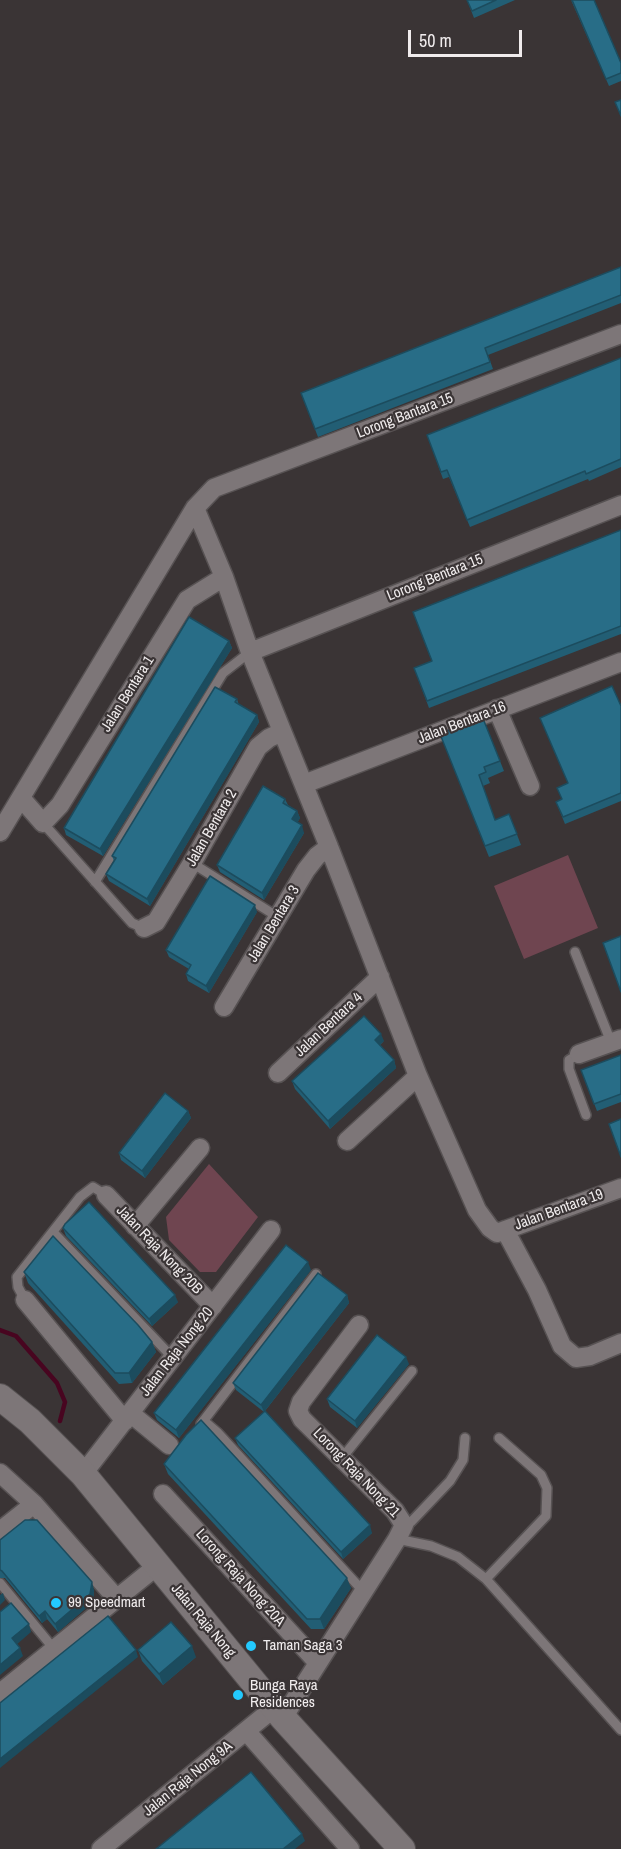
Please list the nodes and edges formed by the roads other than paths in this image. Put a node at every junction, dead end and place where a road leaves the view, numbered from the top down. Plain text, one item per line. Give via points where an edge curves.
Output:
1 (621, 334) edge
2 (621, 505) edge
3 (195, 508) junction
4 (224, 577) junction
5 (250, 652) junction
6 (621, 662) edge
7 (497, 709) junction
8 (282, 732) junction
9 (304, 784) junction
10 (530, 786) dead end
11 (21, 798) junction
12 (43, 823) junction
13 (0, 832) edge
14 (329, 847) junction
15 (192, 863) junction
16 (95, 882) junction
17 (278, 917) junction
18 (144, 928) joint
19 (575, 952) dead end
20 (380, 977) junction
21 (224, 1007) dead end
22 (616, 1041) edge
23 (579, 1054) joint
24 (278, 1073) dead end
25 (418, 1076) junction
26 (586, 1115) dead end
27 (347, 1141) dead end
28 (200, 1148) dead end
29 (621, 1188) edge
30 (106, 1195) joint
31 (135, 1226) junction
32 (271, 1230) dead end
33 (53, 1232) junction
34 (501, 1232) junction
35 (316, 1274) edge
36 (25, 1300) joint
37 (213, 1306) junction
38 (359, 1325) dead end
39 (621, 1343) edge
40 (173, 1358) junction
41 (412, 1371) dead end
42 (0, 1397) edge
43 (127, 1417) junction
44 (465, 1437) dead end
45 (499, 1438) dead end
46 (173, 1446) dead end
47 (342, 1458) junction
48 (0, 1473) edge
49 (83, 1474) junction
50 (163, 1494) dead end
51 (34, 1504) junction
52 (0, 1531) edge
53 (401, 1532) junction
54 (157, 1566) junction
55 (486, 1579) junction
56 (0, 1583) edge
57 (363, 1591) junction
58 (117, 1599) junction
59 (54, 1649) junction
60 (318, 1663) junction
61 (0, 1693) edge
62 (279, 1713) junction
63 (621, 1730) edge
64 (247, 1732) junction
65 (101, 1849) edge
66 (350, 1849) edge
67 (402, 1849) edge

1 - 3 street, Lorong Bantara 15 via 214,488
2 - 5 street, Lorong Bentara 15
3 - 4 street
3 - 11 street, Lorong Bantara 15
4 - 5 street
4 - 12 street, Jalan Bentara 1 via 187,600 60,805
5 - 8 street
5 - 16 lane via 223,672
6 - 7 street, Jalan Bentara 16
7 - 9 street, Jalan Bentara 16
7 - 10 street
8 - 9 street
8 - 15 street, Jalan Bentara 2 via 258,747
9 - 14 street
11 - 12 street
11 - 13 street, Lorong Bantara 15
12 - 16 lane
14 - 17 street, Jalan Bentara 3 via 306,870
14 - 20 street
15 - 17 lane
15 - 18 street, Jalan Bentara 2 via 156,922
16 - 18 lane via 132,923
17 - 21 street, Jalan Bentara 3
19 - 22 lane
20 - 24 street, Jalan Bentara 4
20 - 25 street
22 - 23 street
23 - 26 lane via 569,1060 569,1069
25 - 27 street
25 - 34 street via 477,1210 490,1228
28 - 31 street
29 - 34 street, Jalan Bentara 19
30 - 31 street, Jalan Raja Nong 20B
30 - 33 lane via 93,1187 80,1197
31 - 37 street, Jalan Raja Nong 20B
32 - 37 street, Jalan Raja Nong 20
33 - 36 lane via 17,1277
33 - 40 lane
34 - 39 street via 537,1290 562,1346 576,1358
35 - 57 lane via 200,1424 218,1433
36 - 43 street
37 - 40 street, Jalan Raja Nong 20
38 - 47 street, Lorong Raja Nong 21 via 298,1411
40 - 43 street, Jalan Raja Nong 20
41 - 47 lane
42 - 49 main road, Jalan Raja Nong
43 - 46 street
43 - 49 street, Jalan Raja Nong 20
44 - 53 lane via 463,1460 450,1481
45 - 55 lane via 541,1475 547,1488 546,1516
47 - 53 street, Lorong Raja Nong 21 via 395,1511
48 - 51 street
49 - 54 main road, Jalan Raja Nong
50 - 60 street, Lorong Raja Nong 20A
51 - 52 street
51 - 58 street
53 - 55 lane via 458,1557
53 - 57 street, Lorong Raja Nong 21
54 - 58 street
54 - 62 main road, Jalan Raja Nong
55 - 63 lane
56 - 59 lane via 11,1604
57 - 60 street, Lorong Raja Nong 21
58 - 59 street
59 - 61 street
60 - 62 street, Lorong Raja Nong 21
62 - 64 street, Jalan Raja Nong 9A
62 - 67 main road, Jalan Raja Nong
64 - 65 street, Jalan Raja Nong 9A
64 - 66 street

